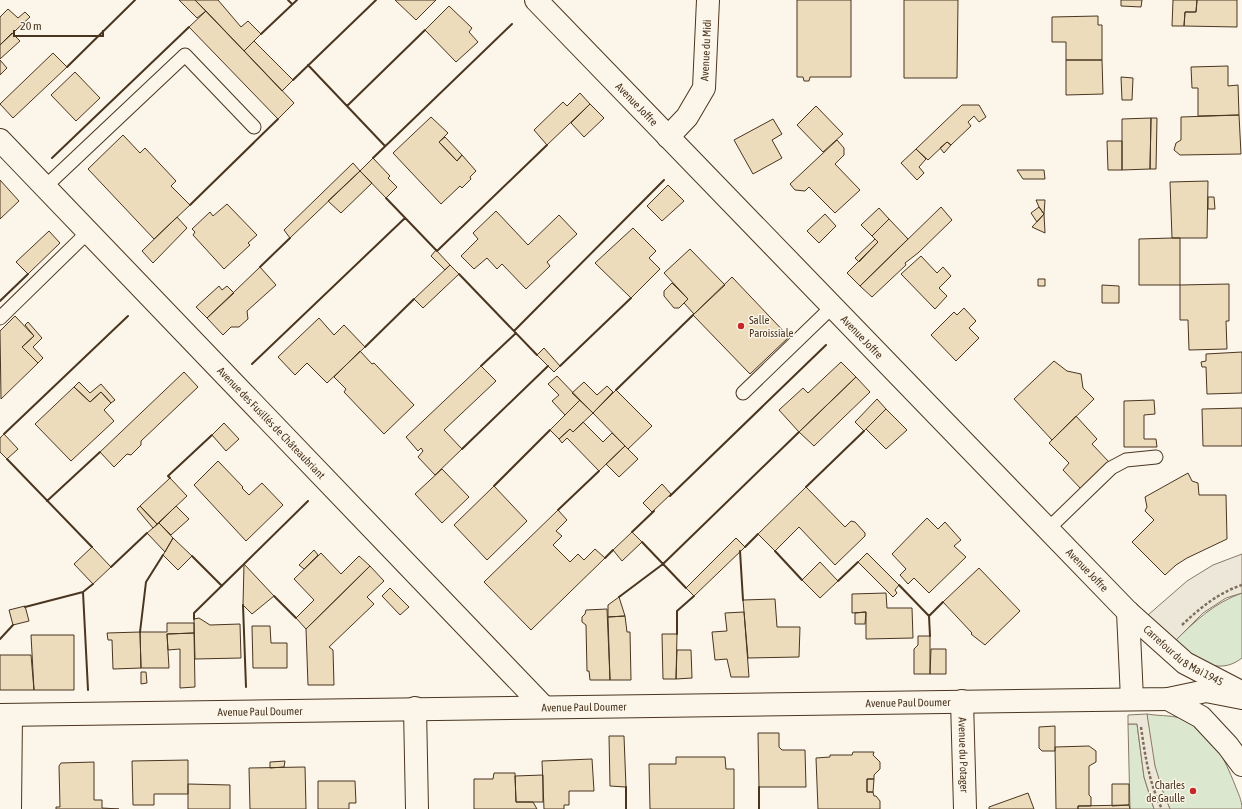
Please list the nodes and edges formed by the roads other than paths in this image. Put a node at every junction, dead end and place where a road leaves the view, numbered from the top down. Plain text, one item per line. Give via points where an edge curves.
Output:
1 (536, 0) edge
2 (708, 0) edge
3 (254, 127) dead end
4 (668, 136) junction
5 (0, 140) edge
6 (45, 187) junction
7 (88, 232) junction
8 (832, 307) junction
9 (0, 318) edge
10 (743, 393) dead end
11 (1156, 457) dead end
12 (1048, 529) junction
13 (1128, 612) junction
14 (1242, 693) edge
15 (1242, 698) edge
16 (1132, 699) junction
17 (1168, 699) junction
18 (962, 701) junction
19 (543, 706) junction
20 (415, 708) junction
21 (5, 715) edge
22 (1242, 765) edge
23 (10, 809) edge
24 (417, 809) edge
25 (965, 809) edge

1 - 4 street, Avenue Joffre
2 - 4 street, Avenue du Midi via 704,88 687,117
3 - 6 lane via 186,55
4 - 8 street, Avenue Joffre
5 - 6 street, Avenue des Fusillés de Châteaubriant
6 - 7 street, Avenue des Fusillés de Châteaubriant
7 - 9 lane
7 - 19 street, Avenue des Fusillés de Châteaubriant
8 - 10 lane
8 - 12 street, Avenue Joffre
11 - 12 lane via 1126,460 1111,468
12 - 13 street, Avenue Joffre
13 - 14 street, Carrefour du 8 Mai 1945 via 1185,663
13 - 16 street
15 - 17 street, Carrefour du 8 Mai 1945 via 1206,691
16 - 17 street, Avenue Paul Doumer
16 - 18 street, Avenue Paul Doumer
17 - 22 street via 1201,717
18 - 19 street, Avenue Paul Doumer
18 - 25 street, Avenue du Potager
19 - 20 street, Avenue Paul Doumer
20 - 21 street, Avenue Paul Doumer
20 - 24 street
21 - 23 street

